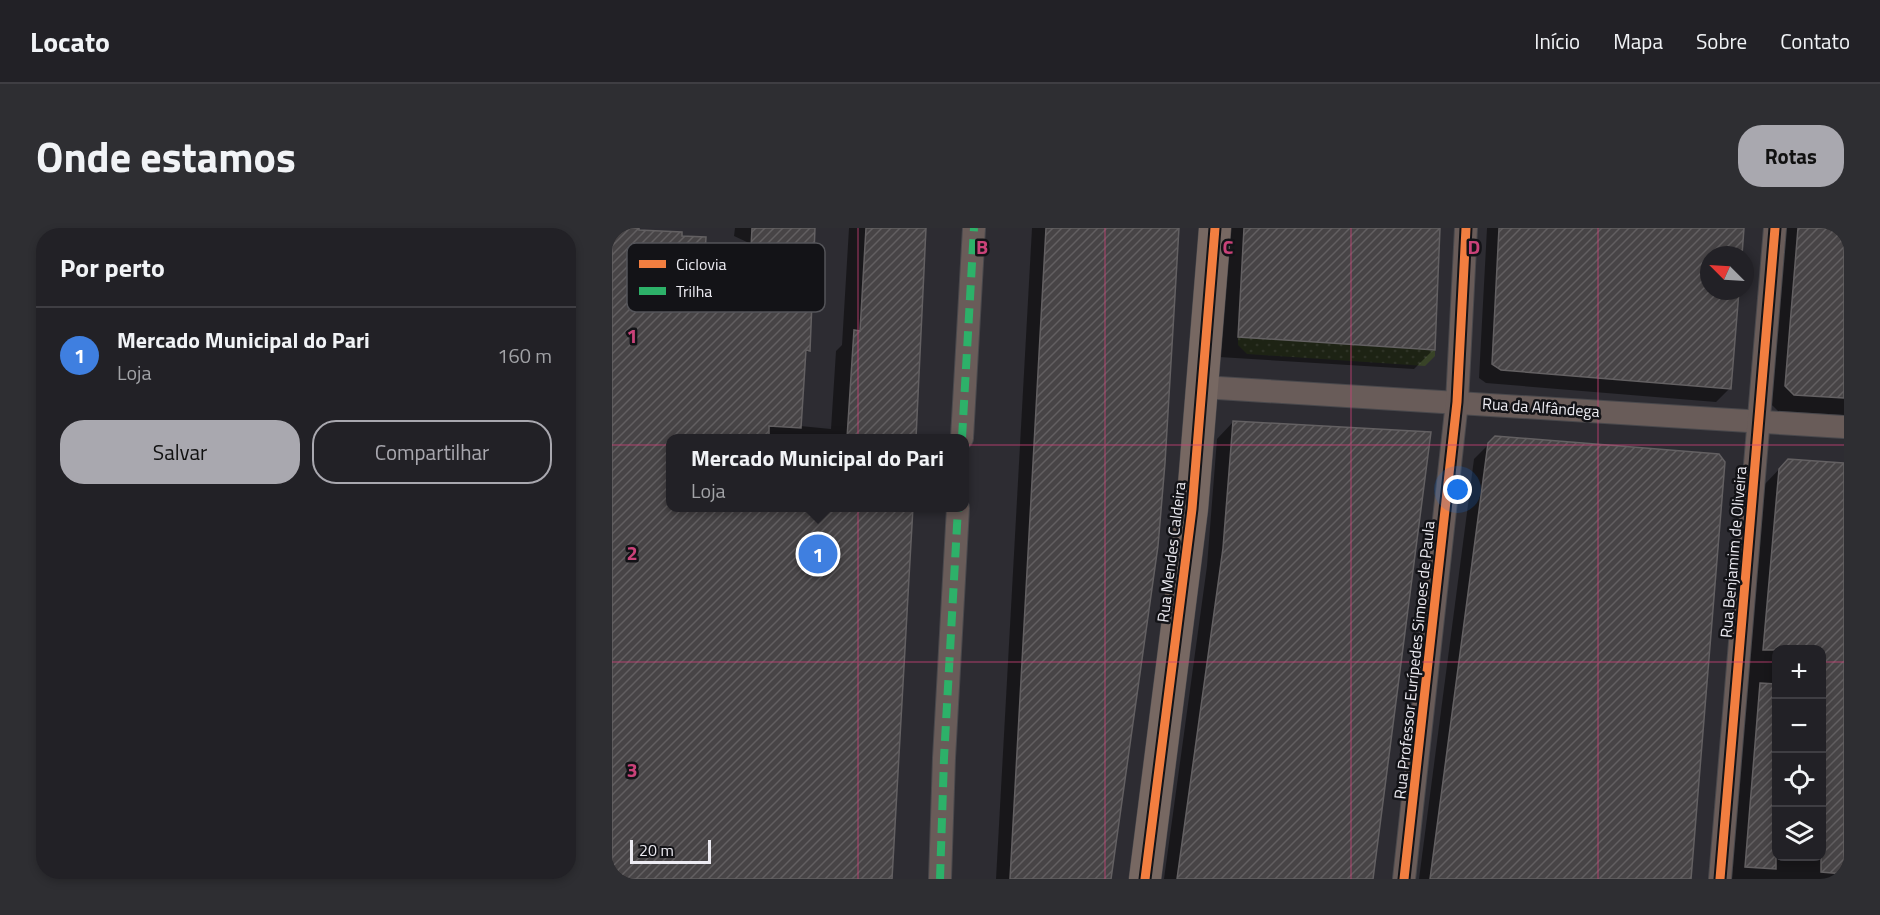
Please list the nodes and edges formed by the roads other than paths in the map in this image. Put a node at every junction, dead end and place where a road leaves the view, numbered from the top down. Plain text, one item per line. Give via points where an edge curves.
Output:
1 (974, 228) edge
2 (1215, 228) edge
3 (1466, 228) edge
4 (1775, 228) edge
5 (1202, 387) junction
6 (1457, 402) junction
7 (1759, 421) junction
8 (1844, 427) edge
9 (962, 434) edge
10 (958, 512) edge
11 (940, 879) edge
12 (1144, 879) edge
13 (1404, 879) edge
14 (1720, 879) edge

1 - 9 street
2 - 5 street, Rua Mendes Caldeira
3 - 6 street, Rua Professor Eurípedes Simoes de Paula
4 - 7 street, Rua Benjamim de Oliveira
5 - 6 street, Rua da Alfândega
5 - 12 street, Rua Mendes Caldeira via 1192,509
6 - 7 street, Rua da Alfândega
6 - 13 street, Rua Professor Eurípedes Simoes de Paula
7 - 8 street, Rua da Alfândega
7 - 14 street, Rua Benjamim de Oliveira
10 - 11 street

